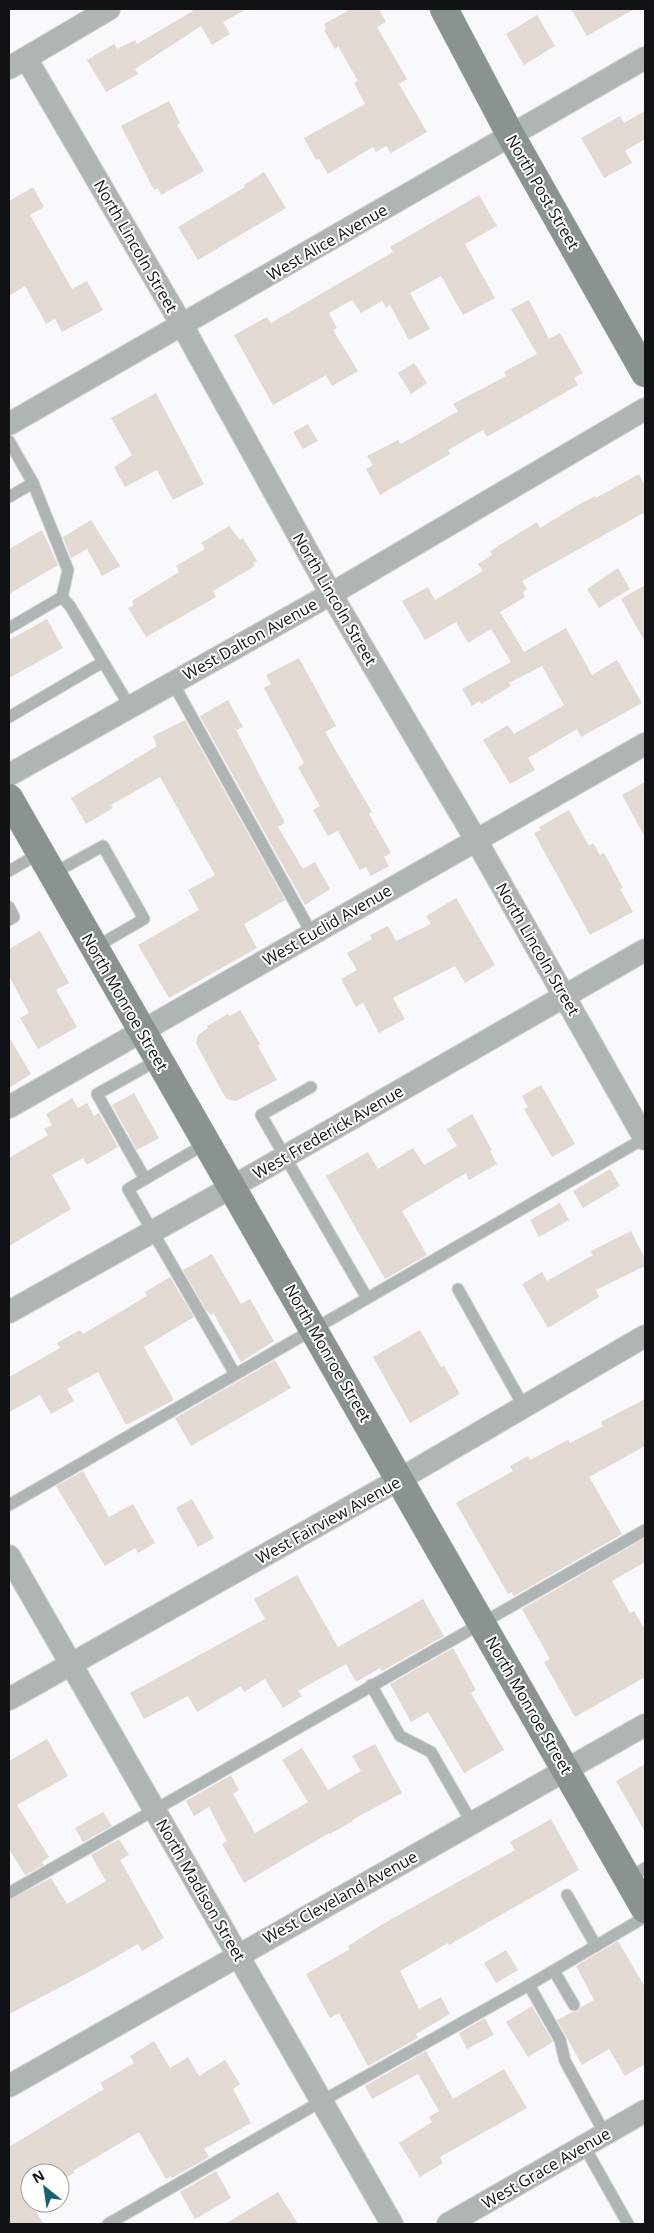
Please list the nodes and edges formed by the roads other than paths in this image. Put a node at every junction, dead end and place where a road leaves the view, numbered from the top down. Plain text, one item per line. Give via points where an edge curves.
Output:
1 (109, 9) edge
2 (444, 9) edge
3 (645, 58) edge
4 (17, 63) edge
5 (510, 136) junction
6 (182, 325) junction
7 (645, 373) edge
8 (645, 409) edge
9 (9, 424) edge
10 (9, 441) edge
11 (33, 483) junction
12 (9, 497) edge
13 (331, 594) junction
14 (62, 597) junction
15 (9, 628) edge
16 (104, 662) junction
17 (173, 683) junction
18 (130, 707) junction
19 (9, 716) edge
20 (645, 744) edge
21 (9, 775) edge
22 (9, 798) edge
23 (476, 840) junction
24 (46, 864) junction
25 (9, 870) edge
26 (9, 907) edge
27 (9, 920) edge
28 (312, 934) junction
29 (94, 948) junction
30 (645, 950) edge
31 (565, 997) junction
32 (141, 1031) junction
33 (158, 1060) junction
34 (311, 1087) dead end
35 (9, 1107) edge
36 (645, 1139) edge
37 (207, 1143) junction
38 (285, 1156) junction
39 (145, 1179) junction
40 (232, 1187) junction
41 (152, 1232) junction
42 (458, 1289) dead end
43 (367, 1298) junction
44 (9, 1312) edge
45 (314, 1328) junction
46 (645, 1336) edge
47 (234, 1374) junction
48 (524, 1407) junction
49 (400, 1479) junction
50 (9, 1505) edge
51 (645, 1530) edge
52 (9, 1556) edge
53 (482, 1623) junction
54 (71, 1664) junction
55 (371, 1685) junction
56 (9, 1699) edge
57 (645, 1724) edge
58 (566, 1770) junction
59 (154, 1809) junction
60 (472, 1823) junction
61 (637, 1874) edge
62 (9, 1893) edge
63 (567, 1895) dead end
64 (645, 1909) edge
65 (645, 1917) edge
66 (596, 1946) junction
67 (239, 1954) junction
68 (554, 1971) junction
69 (529, 1985) junction
70 (574, 2005) dead end
71 (9, 2086) edge
72 (322, 2101) junction
73 (643, 2117) edge
74 (605, 2134) junction
75 (584, 2146) junction
76 (108, 2224) edge
77 (392, 2224) edge
78 (448, 2224) edge
79 (628, 2224) edge

1 - 4 street
2 - 5 main road, North Post Street
3 - 5 street, West Alice Avenue
4 - 6 street, North Lincoln Street
5 - 6 street, West Alice Avenue
5 - 7 main road, North Post Street
6 - 9 street, West Alice Avenue
6 - 13 street, North Lincoln Street
8 - 13 street, West Dalton Avenue
10 - 11 lane
11 - 12 lane
11 - 14 lane via 68,570
13 - 17 street, West Dalton Avenue
13 - 23 street, North Lincoln Street
14 - 15 lane
14 - 16 lane
16 - 18 lane
16 - 19 lane
17 - 18 street, West Dalton Avenue
17 - 28 lane
18 - 21 street, West Dalton Avenue
20 - 23 street, West Euclid Avenue
22 - 24 main road, North Monroe Street
23 - 28 street, West Euclid Avenue
23 - 31 street, North Lincoln Street
24 - 25 lane
24 - 29 main road, North Monroe Street
24 - 29 lane via 103,846 144,920
26 - 27 lane via 14,917
28 - 32 street, West Euclid Avenue
29 - 32 main road, North Monroe Street
30 - 31 street, West Frederick Avenue
31 - 36 street, North Lincoln Street
31 - 38 street, West Frederick Avenue
32 - 33 main road, North Monroe Street
32 - 35 street, West Euclid Avenue
33 - 37 main road, North Monroe Street
33 - 39 lane via 97,1094
34 - 38 lane via 261,1115
36 - 43 lane
37 - 39 lane
37 - 40 main road, North Monroe Street
38 - 40 street, West Frederick Avenue
38 - 43 lane
39 - 41 lane via 128,1189
40 - 41 street, West Frederick Avenue
40 - 45 main road, North Monroe Street
41 - 44 street, West Frederick Avenue
41 - 47 lane
42 - 48 lane
43 - 45 lane
45 - 47 lane
45 - 49 main road, North Monroe Street
46 - 48 street, West Fairview Avenue
47 - 50 lane
48 - 49 street, West Fairview Avenue
49 - 53 main road, North Monroe Street
49 - 54 street, West Fairview Avenue
51 - 53 lane
52 - 54 street, North Madison Street
53 - 55 lane
53 - 58 main road, North Monroe Street
54 - 56 street, West Fairview Avenue
54 - 59 street, North Madison Street
55 - 59 lane
55 - 60 lane via 400,1736 431,1752
57 - 58 street, West Cleveland Avenue
58 - 60 street, West Cleveland Avenue
58 - 61 main road, North Monroe Street
59 - 62 lane
59 - 67 street, North Madison Street
60 - 67 street, West Cleveland Avenue
61 - 64 main road, North Monroe Street
63 - 66 lane
65 - 66 lane
66 - 68 lane
67 - 71 street, West Cleveland Avenue
67 - 72 street, North Madison Street
68 - 69 lane
68 - 70 lane
69 - 72 lane
69 - 74 lane via 560,2040 565,2061
72 - 76 lane
72 - 77 street, North Madison Street
73 - 74 street, West Grace Avenue
74 - 75 street, West Grace Avenue
75 - 78 street, West Grace Avenue
75 - 79 lane

